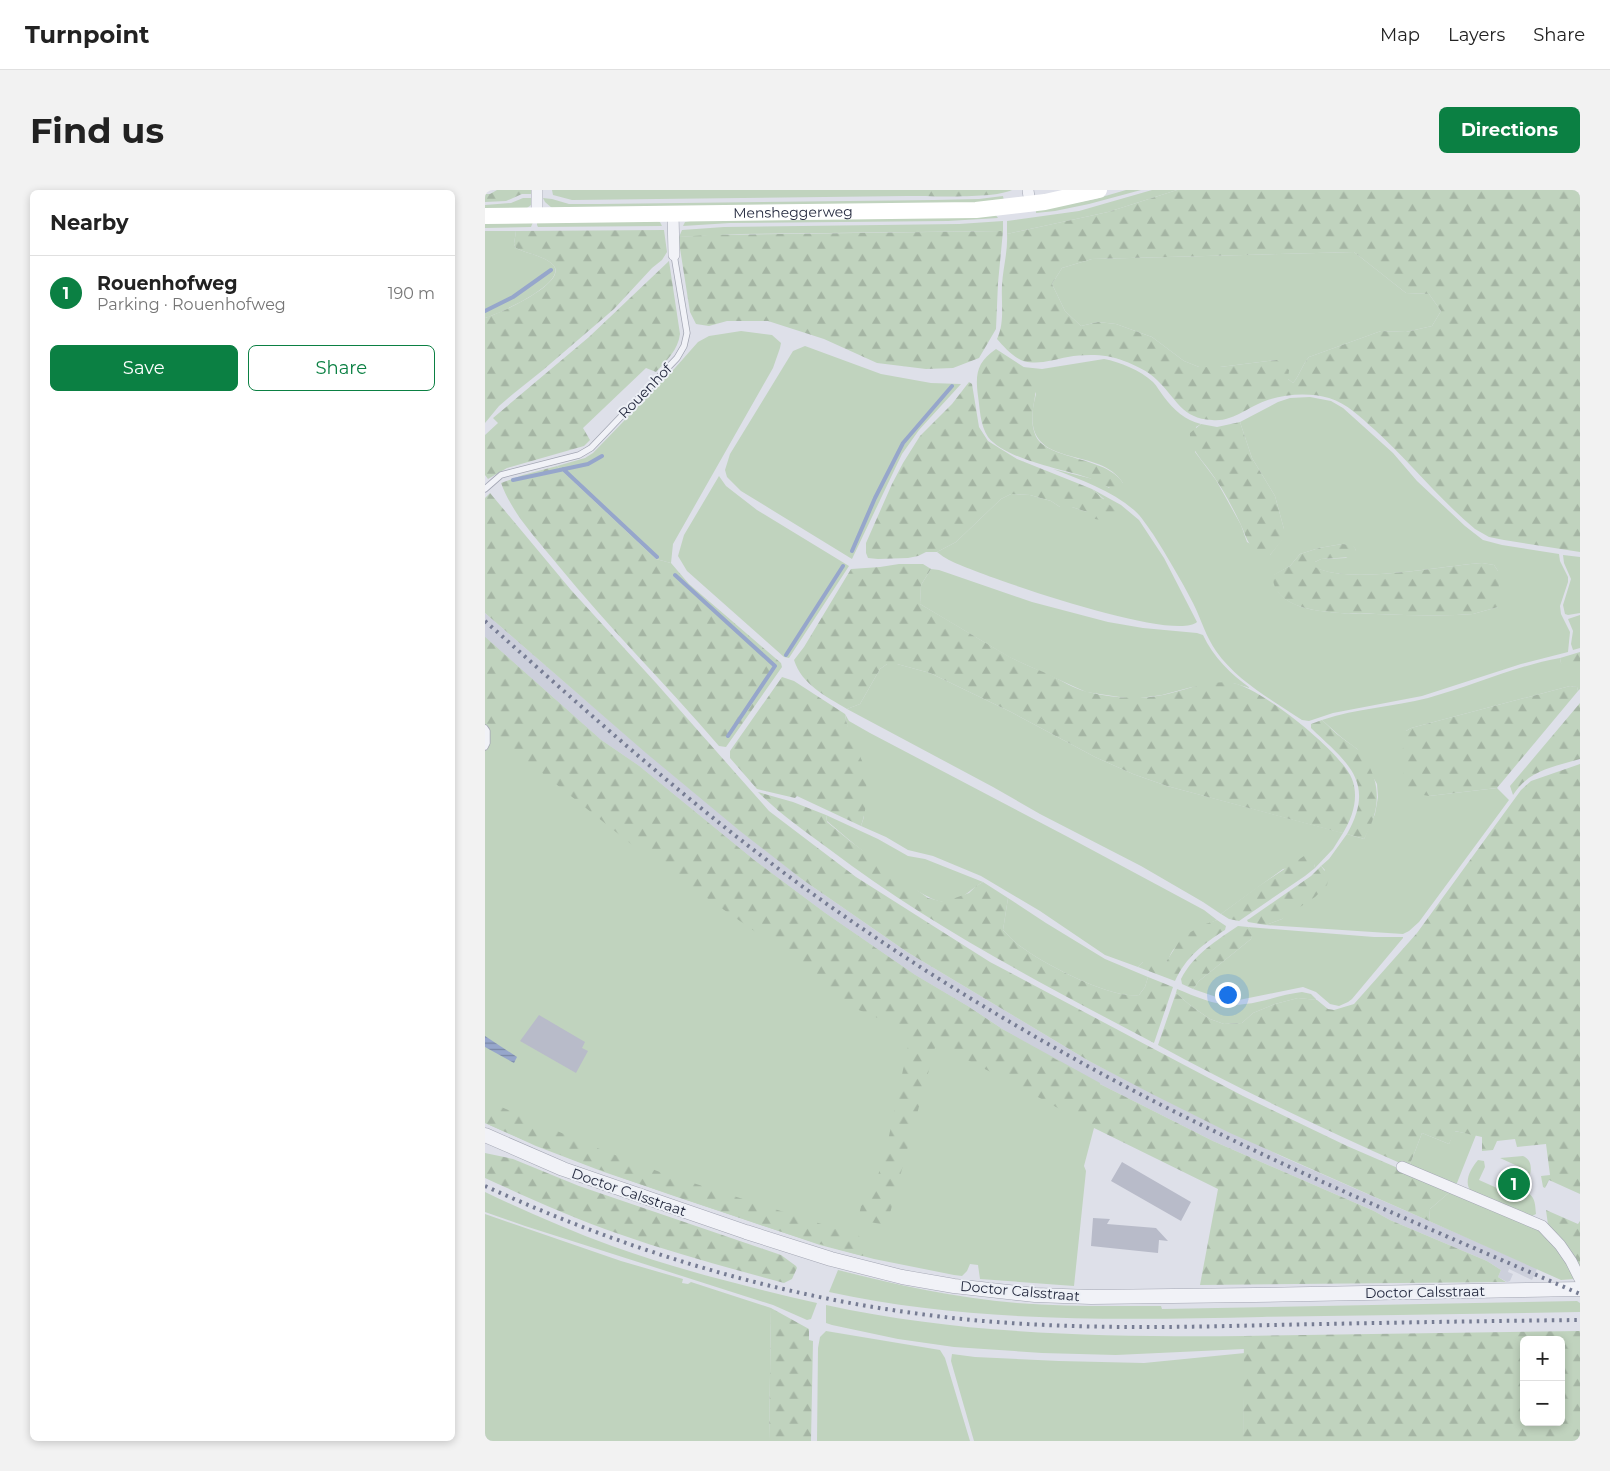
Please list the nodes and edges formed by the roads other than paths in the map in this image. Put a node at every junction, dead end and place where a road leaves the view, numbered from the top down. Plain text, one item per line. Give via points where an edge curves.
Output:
1 (537, 190) edge
2 (1099, 190) edge
3 (1029, 197) edge
4 (673, 213) junction
5 (537, 215) junction
6 (485, 216) edge
7 (674, 255) joint
8 (485, 489) edge
9 (485, 728) edge
10 (485, 747) edge
11 (485, 1135) edge
12 (1402, 1167) dead end
13 (1580, 1279) edge
14 (1580, 1288) edge

1 - 5 street
2 - 3 main road, Mensheggerweg via 1072,197
3 - 4 main road, Mensheggerweg via 976,210
4 - 5 main road, Mensheggerweg
4 - 7 street, Rouenhof
5 - 6 main road, Mensheggerweg
7 - 8 lane, Rouenhof via 687,333 685,346 677,358 591,448 579,455 501,475
9 - 10 lane
11 - 14 street, Doctor Calsstraat via 563,1169 746,1232 831,1259 954,1286 1091,1297
12 - 13 street via 1542,1226 1560,1245

